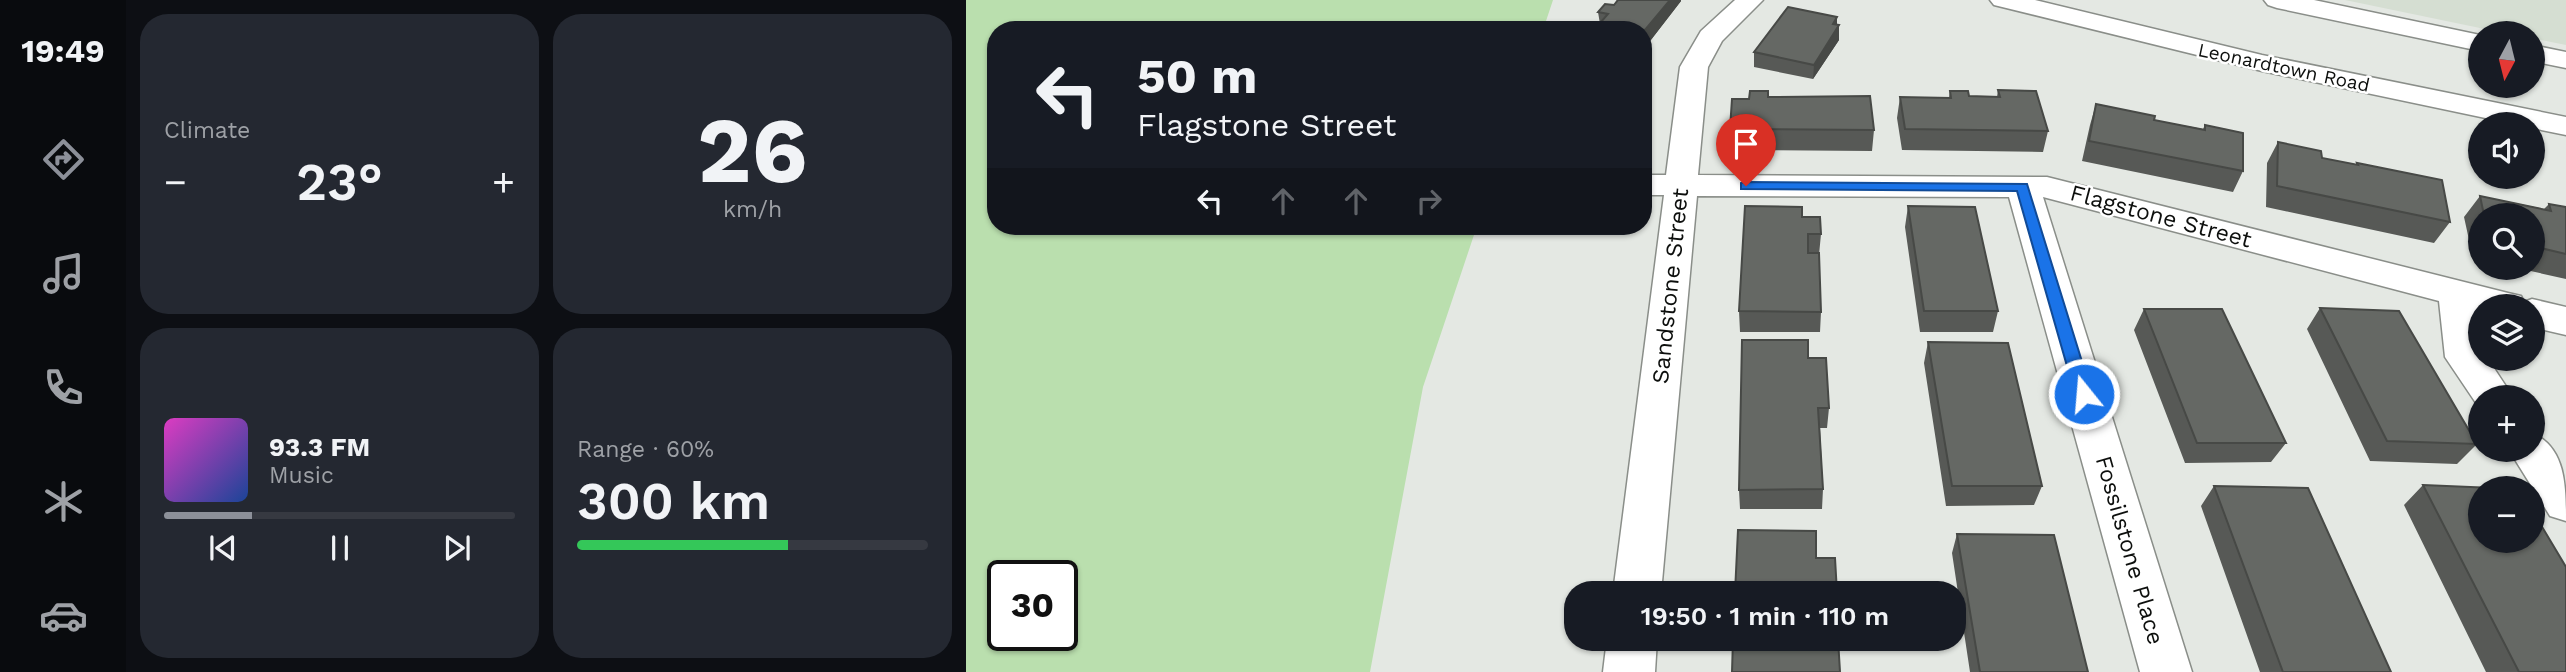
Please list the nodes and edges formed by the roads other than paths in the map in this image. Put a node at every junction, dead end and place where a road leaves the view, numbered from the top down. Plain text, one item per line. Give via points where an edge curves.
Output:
1 (1750, 0) edge
2 (2003, 0) edge
3 (2277, 0) edge
4 (2468, 40) edge
5 (2545, 56) edge
6 (2566, 60) edge
7 (2566, 126) edge
8 (1652, 185) edge
9 (1680, 186) junction
10 (2023, 187) junction
11 (2456, 293) junction
12 (2468, 296) edge
13 (2545, 316) edge
14 (2566, 321) edge
15 (2485, 385) edge
16 (2538, 462) edge
17 (2566, 502) edge
18 (1638, 581) edge
19 (1631, 651) edge
20 (1629, 672) edge
21 (2166, 672) edge

1 - 9 main road, Sandstone Street via 1716,31 1694,66
2 - 7 main road, Leonardtown Road via 2262,63
3 - 4 main road
5 - 6 main road
8 - 9 main road, Flagstone Street
9 - 10 main road, Flagstone Street
9 - 18 main road, Sandstone Street
10 - 11 main road, Flagstone Street via 2047,187
10 - 21 main road, Fossilstone Place
11 - 12 main road, Flagstone Street
11 - 15 main road via 2465,357
13 - 14 main road
16 - 17 main road
19 - 20 main road

